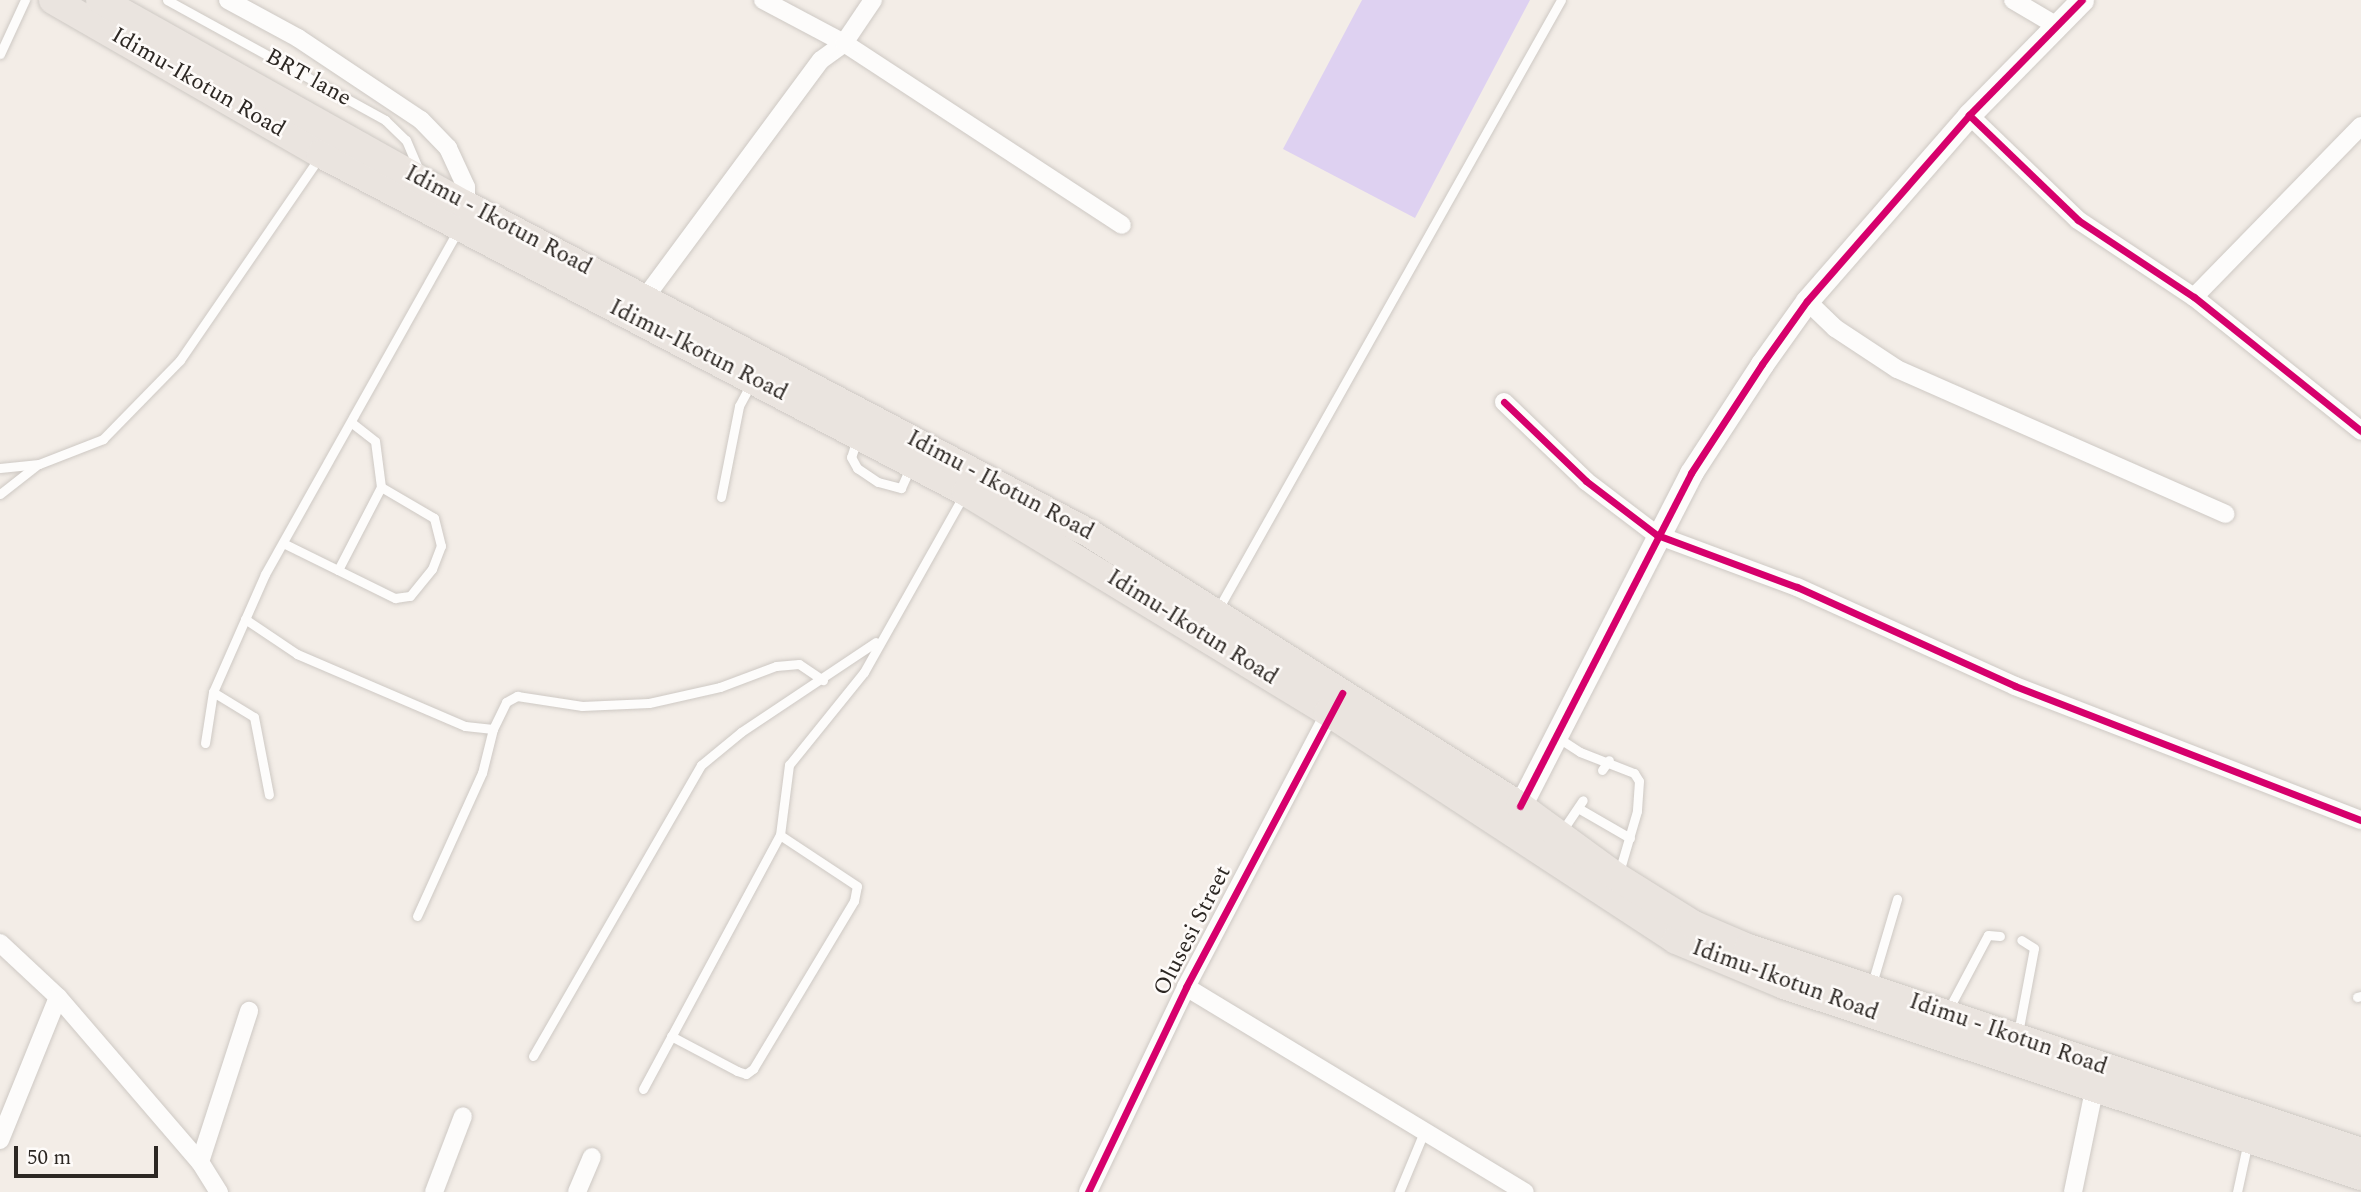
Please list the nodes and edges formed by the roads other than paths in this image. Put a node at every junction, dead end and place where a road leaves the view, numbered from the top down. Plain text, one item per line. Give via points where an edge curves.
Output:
1 (25, 0) edge
2 (54, 0) edge
3 (100, 0) edge
4 (167, 0) edge
5 (228, 0) edge
6 (763, 0) edge
7 (873, 0) edge
8 (1561, 0) edge
9 (2013, 0) edge
10 (2082, 0) edge
11 (2057, 26) junction
12 (844, 43) junction
13 (0, 54) edge
14 (1969, 115) junction
15 (2361, 126) edge
16 (321, 154) junction
17 (423, 181) junction
18 (463, 217) junction
19 (1122, 225) dead end
20 (2194, 297) junction
21 (644, 299) junction
22 (1807, 301) junction
23 (694, 336) junction
24 (753, 379) junction
25 (1504, 402) dead end
26 (352, 423) junction
27 (2361, 431) edge
28 (39, 464) junction
29 (0, 468) edge
30 (971, 483) junction
31 (381, 488) junction
32 (0, 494) edge
33 (721, 497) dead end
34 (2225, 513) dead end
35 (1657, 535) junction
36 (283, 543) junction
37 (338, 570) junction
38 (1217, 611) junction
39 (245, 619) junction
40 (877, 641) junction
41 (823, 680) junction
42 (213, 692) junction
43 (1335, 702) junction
44 (493, 729) junction
45 (1557, 737) junction
46 (205, 743) dead end
47 (1609, 760) junction
48 (1602, 770) dead end
49 (269, 795) dead end
50 (1520, 806) junction
51 (2361, 820) edge
52 (780, 835) junction
53 (1560, 835) junction
54 (1630, 838) junction
55 (1618, 877) junction
56 (1896, 899) dead end
57 (417, 916) dead end
58 (2000, 936) dead end
59 (2021, 940) dead end
60 (0, 943) edge
61 (1186, 988) junction
62 (1870, 989) junction
63 (58, 997) junction
64 (249, 1011) dead end
65 (1946, 1013) junction
66 (671, 1036) junction
67 (2017, 1038) junction
68 (533, 1056) dead end
69 (642, 1089) dead end
70 (2094, 1091) junction
71 (463, 1116) dead end
72 (1424, 1132) junction
73 (0, 1140) edge
74 (2248, 1140) junction
75 (2361, 1152) edge
76 (592, 1157) dead end
77 (200, 1163) junction
78 (2361, 1176) edge
79 (219, 1192) edge
80 (434, 1192) edge
81 (577, 1192) edge
82 (1088, 1192) edge
83 (1399, 1192) edge
84 (1525, 1192) edge
85 (2073, 1192) edge
86 (2237, 1192) edge

1 - 13 lane
2 - 16 main road, Idimu-Ikotun Road
3 - 17 main road, Idimu - Ikotun Road
4 - 17 lane, BRT lane via 385,120 406,140
5 - 18 street via 298,38 421,120 448,148 466,187
6 - 12 street
7 - 12 street
8 - 38 lane
9 - 11 street
10 - 11 street
11 - 14 street
12 - 19 street
12 - 21 street via 821,60
14 - 20 street via 2078,220
14 - 22 street
15 - 20 street
16 - 18 main road, Idimu-Ikotun Road
16 - 28 lane via 180,360 103,439
17 - 18 main road, Idimu - Ikotun Road
18 - 21 main road, Idimu - Ikotun Road
18 - 23 main road, Idimu-Ikotun Road
18 - 26 lane
20 - 27 street
21 - 23 main road, Idimu - Ikotun Road
22 - 34 street via 1835,328 1897,369
22 - 35 street via 1691,472
23 - 24 main road, Idimu-Ikotun Road
23 - 30 main road, Idimu - Ikotun Road
24 - 30 main road, Idimu-Ikotun Road via 912,463
24 - 33 lane via 739,406
25 - 35 street via 1586,481
26 - 31 lane via 375,441
26 - 36 lane
28 - 29 lane
28 - 32 lane
30 - 38 main road, Idimu - Ikotun Road via 1089,533
30 - 40 lane
30 - 43 main road, Idimu-Ikotun Road
31 - 37 lane
31 - 37 lane via 434,518 441,547 432,569 410,596 395,598
35 - 45 street
35 - 51 street via 1797,587 2015,686
36 - 37 lane
36 - 39 lane
38 - 43 main road, Idimu - Ikotun Road
39 - 42 lane
39 - 44 lane via 297,654 465,726
40 - 41 lane
40 - 52 lane via 863,672 789,765
41 - 44 lane via 799,664 776,666 720,687 649,703 582,706 517,696 506,702
41 - 68 lane via 741,732 701,765
42 - 46 lane
42 - 49 lane via 254,717
43 - 50 main road, Idimu - Ikotun Road
43 - 61 street, Olusesi Street
43 - 70 main road, Idimu-Ikotun Road via 1676,940 1784,985
44 - 57 lane via 482,773
45 - 47 lane via 1580,752
45 - 50 street
47 - 48 lane
47 - 54 lane via 1634,773 1639,781
50 - 53 main road, Idimu - Ikotun Road
52 - 66 lane
52 - 66 lane via 858,886 854,901 753,1069 746,1074 737,1071
53 - 54 lane via 1580,804
53 - 55 main road, Idimu - Ikotun Road
54 - 55 lane
55 - 62 main road, Idimu - Ikotun Road via 1694,925
56 - 62 lane
58 - 65 lane via 1988,935
59 - 67 lane via 2034,947
60 - 63 street
61 - 72 street
61 - 82 street, Olusesi Street
62 - 65 main road, Idimu - Ikotun Road
63 - 73 street
63 - 77 street
64 - 77 street
65 - 67 main road, Idimu - Ikotun Road
66 - 69 lane
67 - 75 main road, Idimu - Ikotun Road
70 - 74 main road, Idimu-Ikotun Road
70 - 85 street
71 - 80 street
72 - 83 lane
72 - 84 street
74 - 78 main road, Idimu-Ikotun Road
74 - 86 lane
76 - 81 street
77 - 79 street

